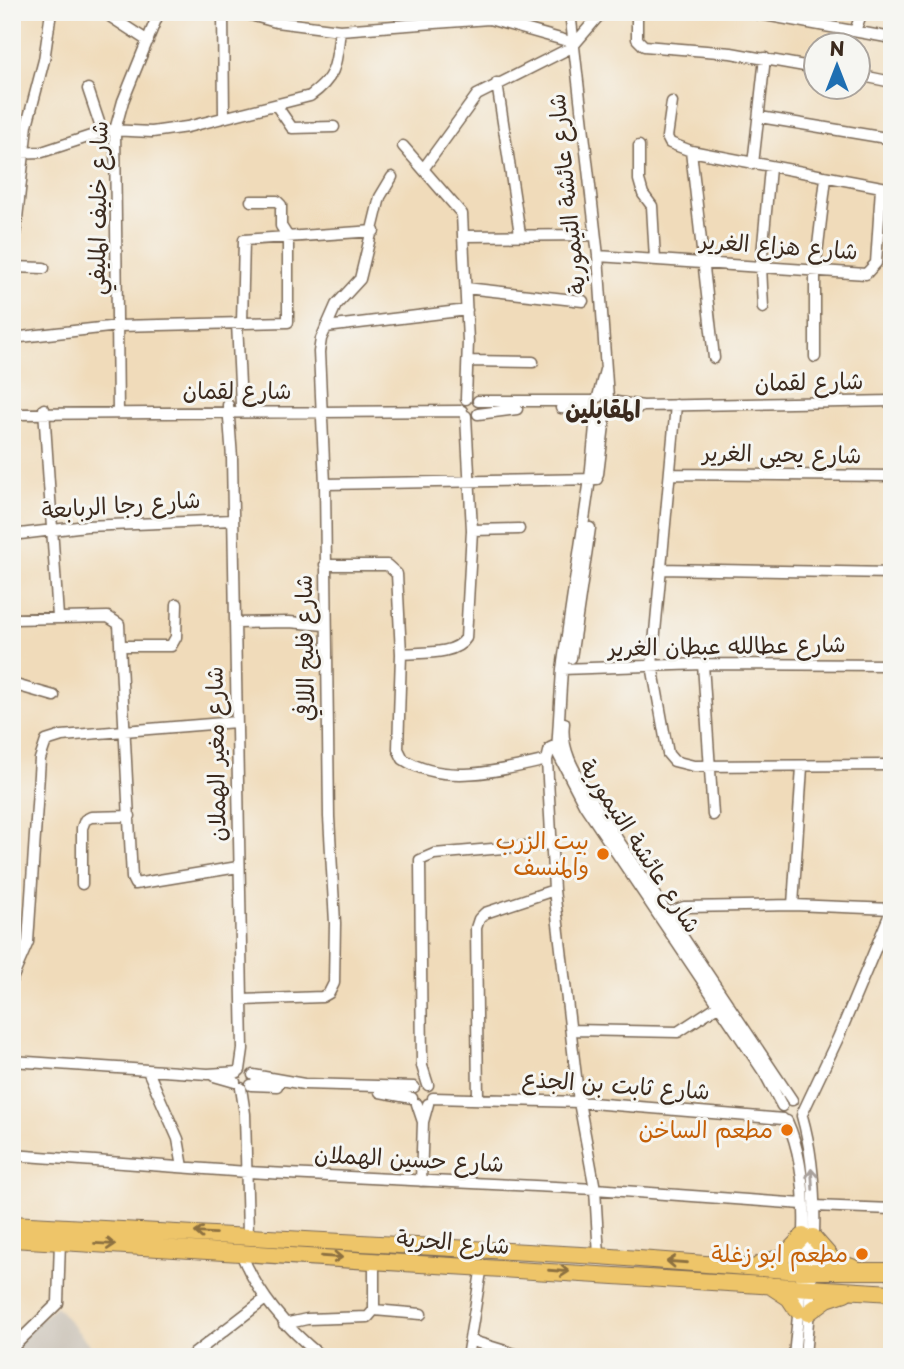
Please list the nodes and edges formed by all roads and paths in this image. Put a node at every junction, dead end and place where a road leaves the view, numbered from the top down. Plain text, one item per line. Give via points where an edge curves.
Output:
1 (51, 12) edge
2 (159, 12) edge
3 (223, 12) edge
4 (240, 12) edge
5 (570, 12) edge
6 (602, 12) edge
7 (637, 12) edge
8 (747, 12) edge
9 (862, 12) edge
10 (111, 17) dead end
11 (340, 30) junction
12 (855, 31) junction
13 (892, 38) edge
14 (148, 40) junction
15 (571, 45) junction
16 (765, 58) junction
17 (802, 65) edge
18 (872, 78) edge
19 (892, 82) edge
20 (497, 83) junction
21 (88, 89) dead end
22 (672, 102) dead end
23 (276, 105) junction
24 (224, 117) junction
25 (760, 117) junction
26 (334, 127) dead end
27 (115, 130) junction
28 (103, 131) junction
29 (892, 139) edge
30 (404, 146) dead end
31 (639, 146) dead end
32 (691, 151) junction
33 (12, 153) edge
34 (25, 154) junction
35 (753, 164) junction
36 (770, 167) junction
37 (424, 168) junction
38 (392, 177) dead end
39 (826, 178) junction
40 (887, 188) edge
41 (251, 201) dead end
42 (374, 231) junction
43 (520, 234) junction
44 (595, 235) junction
45 (465, 236) junction
46 (288, 237) junction
47 (598, 256) junction
48 (655, 259) junction
49 (701, 261) junction
50 (12, 266) edge
51 (761, 266) junction
52 (44, 268) dead end
53 (815, 271) junction
54 (466, 288) junction
55 (583, 301) dead end
56 (763, 308) dead end
57 (467, 310) junction
58 (240, 323) junction
59 (118, 326) junction
60 (326, 327) junction
61 (12, 338) edge
62 (815, 357) dead end
63 (714, 358) dead end
64 (468, 361) junction
65 (533, 362) dead end
66 (892, 401) edge
67 (677, 405) junction
68 (602, 407) junction
69 (234, 408) junction
70 (470, 408) junction
71 (323, 409) junction
72 (118, 410) junction
73 (12, 412) edge
74 (44, 412) junction
75 (671, 474) junction
76 (892, 476) edge
77 (594, 479) junction
78 (470, 480) junction
79 (326, 484) junction
80 (233, 520) junction
81 (51, 530) junction
82 (472, 530) junction
83 (519, 530) dead end
84 (12, 535) edge
85 (325, 565) junction
86 (660, 569) junction
87 (892, 573) edge
88 (177, 604) dead end
89 (58, 617) junction
90 (12, 619) edge
91 (235, 624) junction
92 (325, 625) junction
93 (121, 646) junction
94 (401, 654) junction
95 (704, 664) junction
96 (652, 665) junction
97 (892, 665) edge
98 (566, 669) junction
99 (12, 684) edge
100 (54, 696) dead end
101 (236, 722) junction
102 (125, 731) junction
103 (560, 743) junction
104 (547, 760) junction
105 (892, 765) edge
106 (709, 767) junction
107 (802, 767) junction
108 (713, 815) dead end
109 (130, 816) junction
110 (550, 844) junction
111 (238, 867) junction
112 (82, 884) dead end
113 (554, 890) junction
114 (793, 905) junction
115 (892, 909) edge
116 (668, 913) junction
117 (887, 933) edge
118 (14, 972) edge
119 (243, 1000) junction
120 (719, 1005) junction
121 (573, 1030) junction
122 (12, 1061) edge
123 (148, 1071) junction
124 (245, 1079) junction
125 (422, 1094) junction
126 (479, 1097) junction
127 (579, 1102) junction
128 (798, 1107) junction
129 (783, 1114) junction
130 (12, 1155) edge
131 (183, 1167) junction
132 (247, 1172) junction
133 (421, 1181) junction
134 (595, 1189) junction
135 (809, 1205) junction
136 (892, 1209) edge
137 (12, 1224) edge
138 (248, 1235) junction
139 (808, 1237) junction
140 (12, 1239) edge
141 (60, 1241) junction
142 (240, 1251) junction
143 (599, 1256) junction
144 (374, 1260) junction
145 (482, 1266) junction
146 (748, 1267) junction
147 (864, 1270) junction
148 (892, 1271) edge
149 (805, 1279) junction
150 (767, 1284) junction
151 (854, 1291) junction
152 (892, 1293) edge
153 (264, 1300) junction
154 (374, 1310) junction
155 (803, 1312) junction
156 (421, 1314) dead end
157 (284, 1324) junction
158 (472, 1341) junction
159 (12, 1348) edge
160 (190, 1357) edge
161 (322, 1357) edge
162 (467, 1357) edge
163 (525, 1357) edge
164 (794, 1357) edge
165 (805, 1357) edge

1 - 34 street
2 - 14 street, شارع خليف المليفي
3 - 24 street
4 - 11 street via 275,22
5 - 15 street, شارع عائشة التيمورية
6 - 15 street
7 - 16 street via 637,39 644,46
8 - 12 street
9 - 12 street
10 - 14 street
11 - 15 street via 489,19
11 - 23 street via 334,71 326,84 310,96
12 - 13 street
14 - 27 street, شارع خليف المليفي
15 - 20 street
15 - 44 street, شارع عائشة التيمورية
16 - 17 street
16 - 25 street
18 - 19 street
20 - 37 street via 477,94
20 - 43 street
21 - 28 street
22 - 32 street via 668,141
23 - 24 street
23 - 26 street via 292,128
24 - 27 street via 167,131
25 - 29 street
25 - 35 street
27 - 28 street
27 - 59 street, شارع خليف المليفي
28 - 34 street via 62,147
30 - 37 street
31 - 48 street via 639,180 652,206
32 - 35 street
32 - 49 street
33 - 34 street
34 - 50 street
35 - 36 street
36 - 39 street
36 - 51 street
37 - 45 street via 459,209
38 - 42 street, شارع فليح اللافي via 380,197
39 - 40 street
39 - 53 street
40 - 53 street, شارع هزاع الغرير via 874,268 858,274
41 - 46 street via 277,201
42 - 46 street
42 - 60 street, شارع فليح اللافي via 360,279 336,305
43 - 44 street
43 - 45 street
44 - 47 street, شارع عائشة التيمورية
45 - 54 street
46 - 58 street, شارع مغير الهملان via 243,241
46 - 58 street via 288,322
47 - 48 street, شارع هزاع الغرير
47 - 68 street, شارع عائشة التيمورية via 605,370
48 - 49 street, شارع هزاع الغرير
49 - 51 street, شارع هزاع الغرير
49 - 63 street
50 - 52 street
51 - 53 street, شارع هزاع الغرير
51 - 56 street
53 - 62 street
54 - 55 street
54 - 57 street
57 - 60 street
57 - 64 street
58 - 59 street
58 - 69 street, شارع مغير الهملان
59 - 61 street
59 - 72 street, شارع خليف المليفي
60 - 71 street, شارع فليح اللافي via 319,352
64 - 65 street
64 - 70 street
66 - 67 street, شارع لقمان
67 - 68 street, شارع لقمان
67 - 75 street
68 - 70 street, شارع لقمان
68 - 77 street, شارع عائشة التيمورية
69 - 71 street, شارع لقمان
69 - 72 street, شارع لقمان
69 - 80 street, شارع مغير الهملان
70 - 71 street, شارع لقمان
70 - 78 street
71 - 79 street, شارع فليح اللافي
72 - 74 street, شارع لقمان
73 - 74 street, شارع لقمان
74 - 81 street
75 - 76 street, شارع يحيى الغرير
75 - 86 street
77 - 78 street
77 - 98 street, شارع عائشة التيمورية
78 - 79 street
78 - 82 street
79 - 85 street, شارع فليح اللافي
80 - 81 street, شارع رجا الربابعة
80 - 91 street, شارع مغير الهملان
81 - 84 street, شارع رجا الربابعة
81 - 89 street
82 - 83 street
82 - 94 street via 466,638 447,650
85 - 92 street, شارع فليح اللافي
85 - 94 street via 387,565 395,570
86 - 87 street
86 - 96 street
88 - 93 street via 176,637 171,646
89 - 90 street
89 - 93 street via 111,618 119,624
91 - 92 street
91 - 101 street, شارع مغير الهملان
92 - 119 street, شارع فليح اللافي via 335,923 332,989 322,997
93 - 102 street
94 - 104 street via 398,749 403,759 450,773 487,774
95 - 96 street, شارع عطالله عبطان الغرير
95 - 97 street, شارع عطالله عبطان الغرير
95 - 106 street
96 - 98 street, شارع عطالله عبطان الغرير
96 - 106 street via 668,754 683,765
98 - 103 street, شارع عائشة التيمورية
99 - 100 street
101 - 102 street
101 - 111 street, شارع مغير الهملان
102 - 109 street
102 - 118 street via 52,737 42,748 29,942
103 - 104 street via 550,748
103 - 116 street, شارع عائشة التيمورية via 594,804
103 - 120 street, شارع عائشة التيمورية via 563,766 585,806
104 - 110 street
105 - 107 street
106 - 107 street
106 - 108 street
107 - 114 street
109 - 111 street via 135,884
109 - 112 street via 85,820
110 - 113 street
110 - 125 street via 433,854 421,860
111 - 119 street, شارع مغير الهملان
113 - 121 street
113 - 126 street via 479,919
114 - 115 street
114 - 116 street via 684,907
115 - 117 street
116 - 128 street, شارع عائشة التيمورية
117 - 128 street via 814,1089
119 - 124 street, شارع مغير الهملان
120 - 121 street via 678,1032
120 - 129 street, شارع عائشة التيمورية via 765,1074
121 - 127 street
122 - 123 street, شارع ثابت بن الجذع
123 - 124 street, شارع ثابت بن الجذع
123 - 131 street via 178,1139
124 - 125 street, شارع ثابت بن الجذع
124 - 132 street, شارع مغير الهملان
125 - 126 street, شارع ثابت بن الجذع
125 - 133 street
126 - 127 street, شارع ثابت بن الجذع
127 - 129 street, شارع ثابت بن الجذع
127 - 134 street
128 - 129 street
128 - 129 street via 796,1122
135 -> 128 street via 810,1152
129 - 135 street, شارع عائشة التيمورية via 797,1150
130 - 131 street, شارع حسين الهملان
131 - 132 street, شارع حسين الهملان
132 - 133 street, شارع حسين الهملان
132 - 138 street, شارع مغير الهملان
133 - 134 street, شارع حسين الهملان
134 - 135 street, شارع حسين الهملان
134 - 143 street
135 - 136 street, شارع حسين الهملان
135 - 139 street
138 -> 137 highway, شارع الحرية
138 - 143 highway, شارع الحرية
139 - 146 highway via 784,1256
139 - 147 highway via 834,1261
139 - 149 street
140 - 141 highway, شارع الحرية
141 -> 142 highway, شارع الحرية
141 - 159 street via 58,1303
142 -> 144 highway, شارع الحرية
142 - 153 street
146 -> 143 highway, شارع الحرية
144 - 145 highway, شارع الحرية
144 - 154 street
145 -> 150 highway, شارع الحرية
145 - 158 street
146 - 149 highway, شارع الحرية
147 - 148 highway, شارع الحرية
147 - 149 highway, شارع الحرية
149 - 150 highway, شارع الحرية
149 - 151 highway, شارع الحرية
149 - 155 street
150 - 155 highway via 783,1292
151 - 152 highway, شارع الحرية
151 - 155 highway via 827,1298
153 - 157 street
153 - 160 street
154 - 156 street
154 - 157 street via 368,1317
155 - 164 street
155 - 165 street
157 - 161 street
158 - 162 street
158 - 163 street

